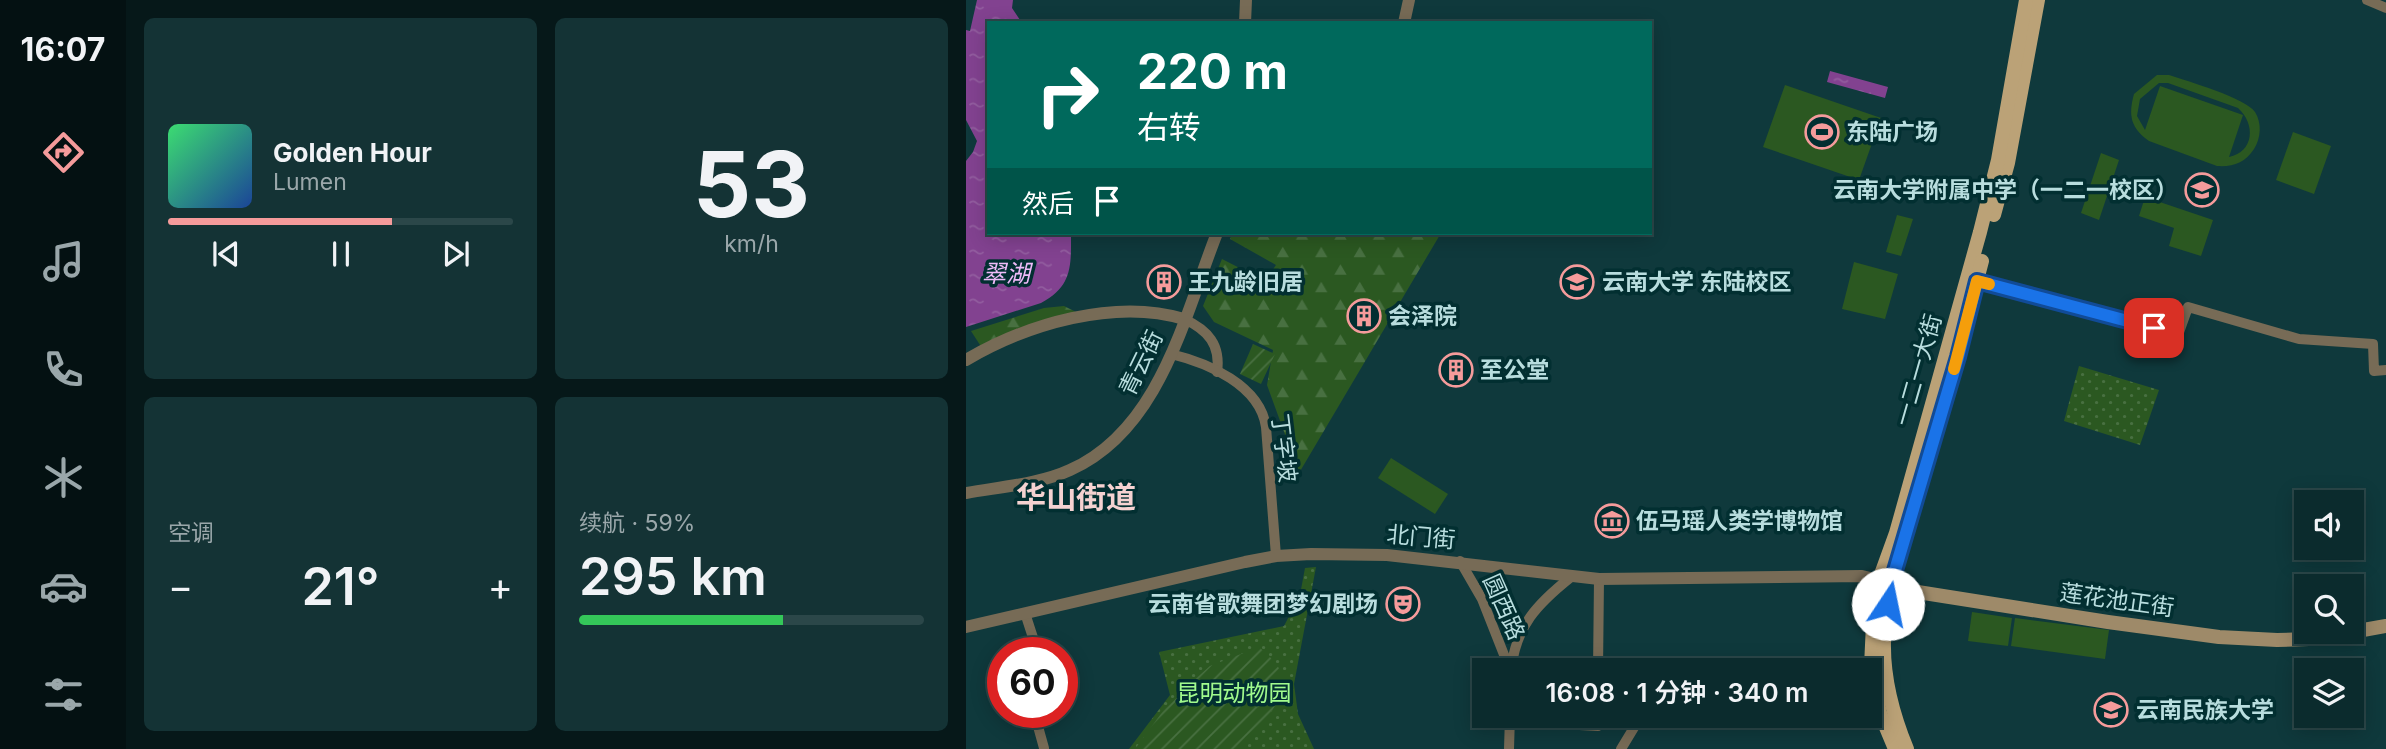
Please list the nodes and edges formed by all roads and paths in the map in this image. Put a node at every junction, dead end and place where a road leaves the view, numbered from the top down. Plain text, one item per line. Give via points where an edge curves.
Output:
1 (1246, 0) edge
2 (1402, 0) edge
3 (1409, 0) edge
4 (2026, 0) edge
5 (2038, 0) edge
6 (2367, 0) edge
7 (2386, 8) edge
8 (1245, 21) edge
9 (1398, 21) edge
10 (1404, 21) edge
11 (1216, 235) edge
12 (1977, 281) junction
13 (1184, 319) junction
14 (1176, 355) junction
15 (966, 360) edge
16 (2386, 370) edge
17 (1217, 372) junction
18 (966, 496) edge
19 (1276, 556) junction
20 (1460, 561) junction
21 (1571, 577) junction
22 (1599, 579) junction
23 (1885, 582) junction
24 (1024, 613) junction
25 (2386, 626) edge
26 (966, 627) edge
27 (2364, 630) edge
28 (1032, 637) edge
29 (2294, 639) edge
30 (1505, 658) edge
31 (1512, 658) edge
32 (1598, 658) edge
33 (1038, 728) edge
34 (1510, 728) edge
35 (1634, 728) edge
36 (1044, 748) edge
37 (1509, 749) edge
38 (1621, 749) edge
39 (1895, 749) edge
40 (1907, 749) edge

1 - 8 street
2 - 9 street
3 - 10 street
4 - 23 main road, 一二一大街 via 1998,160
5 - 12 main road, 一二一大街 via 2008,163
6 - 7 street
11 - 13 street, 青云街
12 - 16 street via 2178,335 2188,307 2299,339 2373,344 2374,371
12 - 23 main road, 一二一大街 via 1958,357
13 - 14 street, 青云街
13 - 15 street via 1163,313 1085,314 1012,338
13 - 17 street via 1209,334 1216,345
14 - 17 street, 丁字坡
14 - 18 street, 青云街 via 1139,415 1089,460 1053,477
17 - 19 street, 丁字坡 via 1248,393 1264,415
19 - 20 street, 北门街 via 1387,555
19 - 24 street, 北门街
20 - 21 street, 北门街
20 - 30 street, 圆西路 via 1482,599
21 - 22 street, 北门街
21 - 31 street, 圆西路 via 1551,593 1521,630
22 - 23 street, 北门街 via 1862,576
22 - 32 street
23 - 29 main road, 莲花池正街 via 1905,590 2108,622 2219,637
23 - 39 main road, 一二一大街 via 1873,624 1871,666 1880,713
23 - 40 main road, 一二一大街 via 1886,680
24 - 26 street, 北门街
24 - 28 street
25 - 27 main road, 莲花池正街
33 - 36 street
34 - 37 street
35 - 38 street

